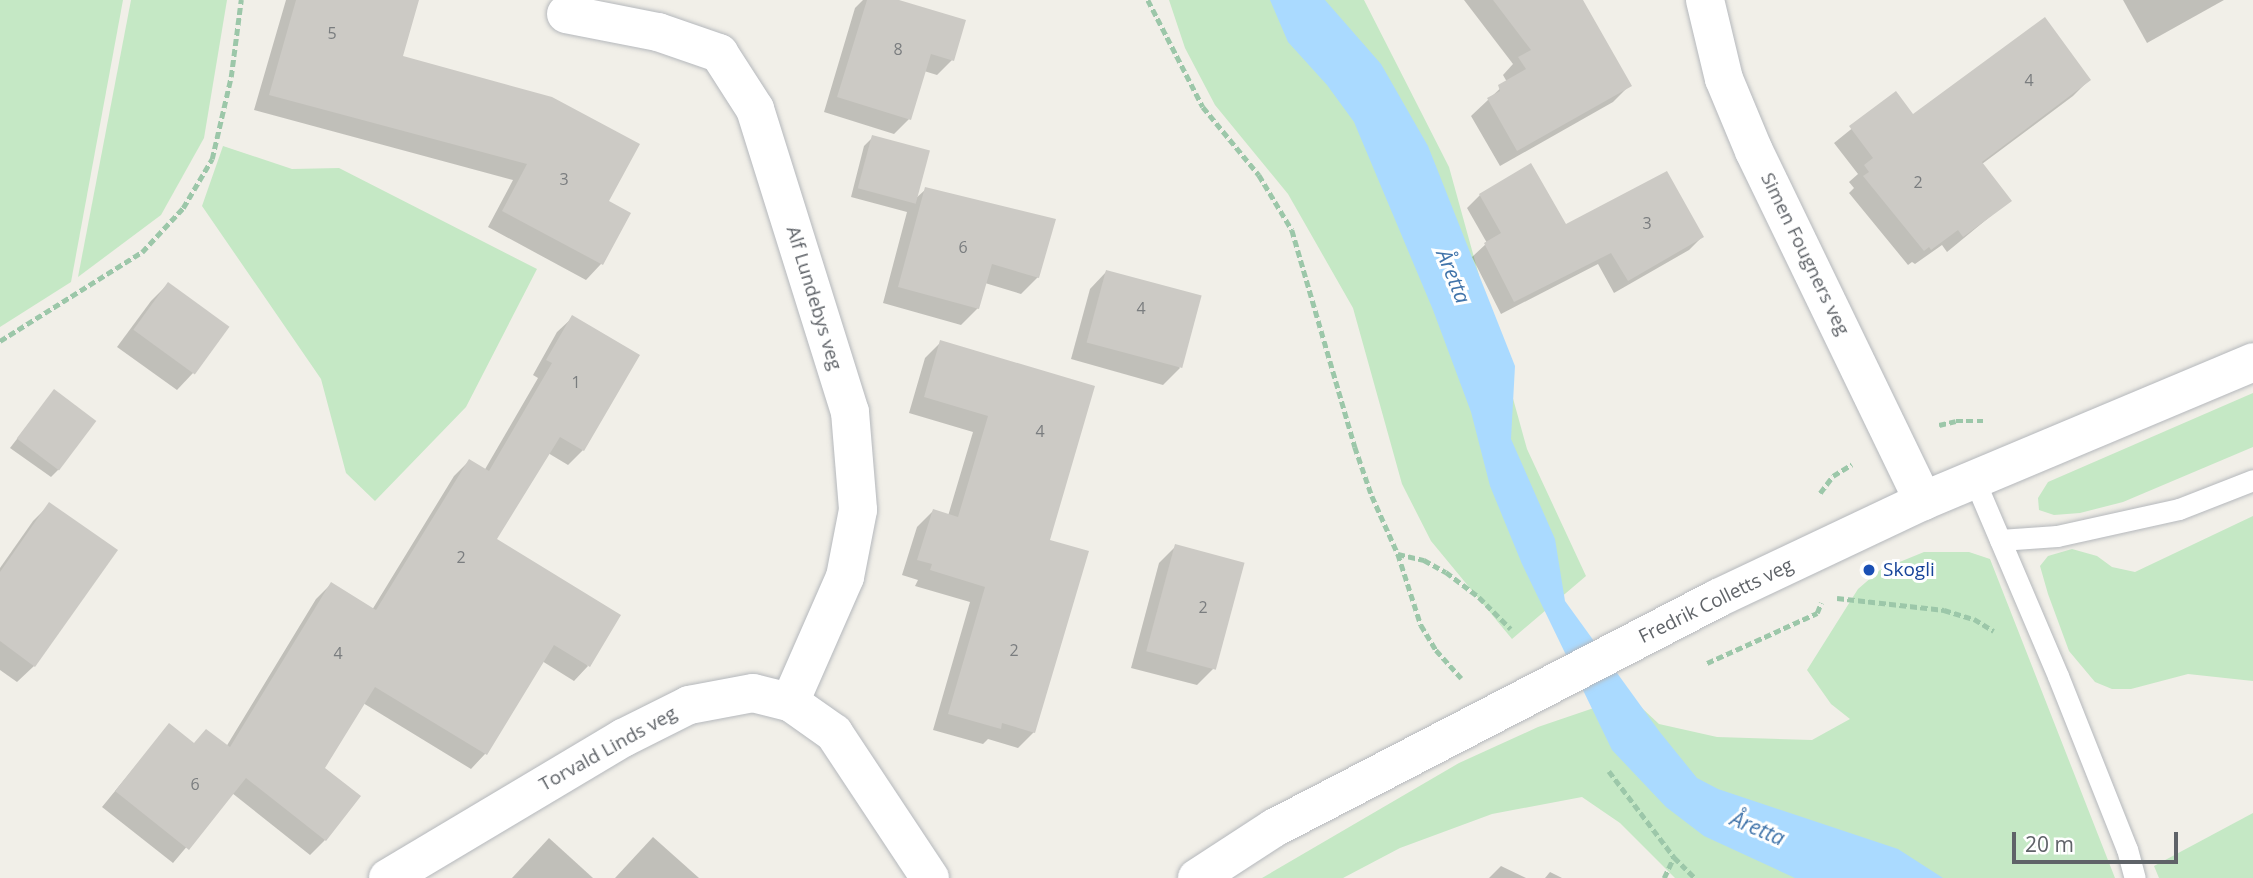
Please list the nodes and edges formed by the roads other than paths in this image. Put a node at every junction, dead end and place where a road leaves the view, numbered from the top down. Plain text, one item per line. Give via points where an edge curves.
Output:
1 (1705, 0) edge
2 (566, 15) dead end
3 (2253, 362) edge
4 (1973, 479) junction
5 (2253, 480) edge
6 (1923, 501) junction
7 (2000, 540) junction
8 (790, 702) junction
9 (388, 878) edge
10 (930, 878) edge
11 (1197, 878) edge
12 (2135, 878) edge

1 - 6 street, Simen Fougners veg via 1724,79 1754,151
2 - 8 street, Alf Lundebys veg via 658,32 719,53 755,109 850,412 858,510 845,577
3 - 4 street, Fredrik Colletts veg
4 - 6 street, Fredrik Colletts veg
4 - 7 lane
5 - 7 lane via 2179,509 2057,537
6 - 11 street, Fredrik Colletts veg via 1718,598 1425,749 1274,828
7 - 12 lane
8 - 9 street, Torvald Linds veg via 753,693 689,705 623,738
8 - 10 street, Torvald Linds veg via 834,733

